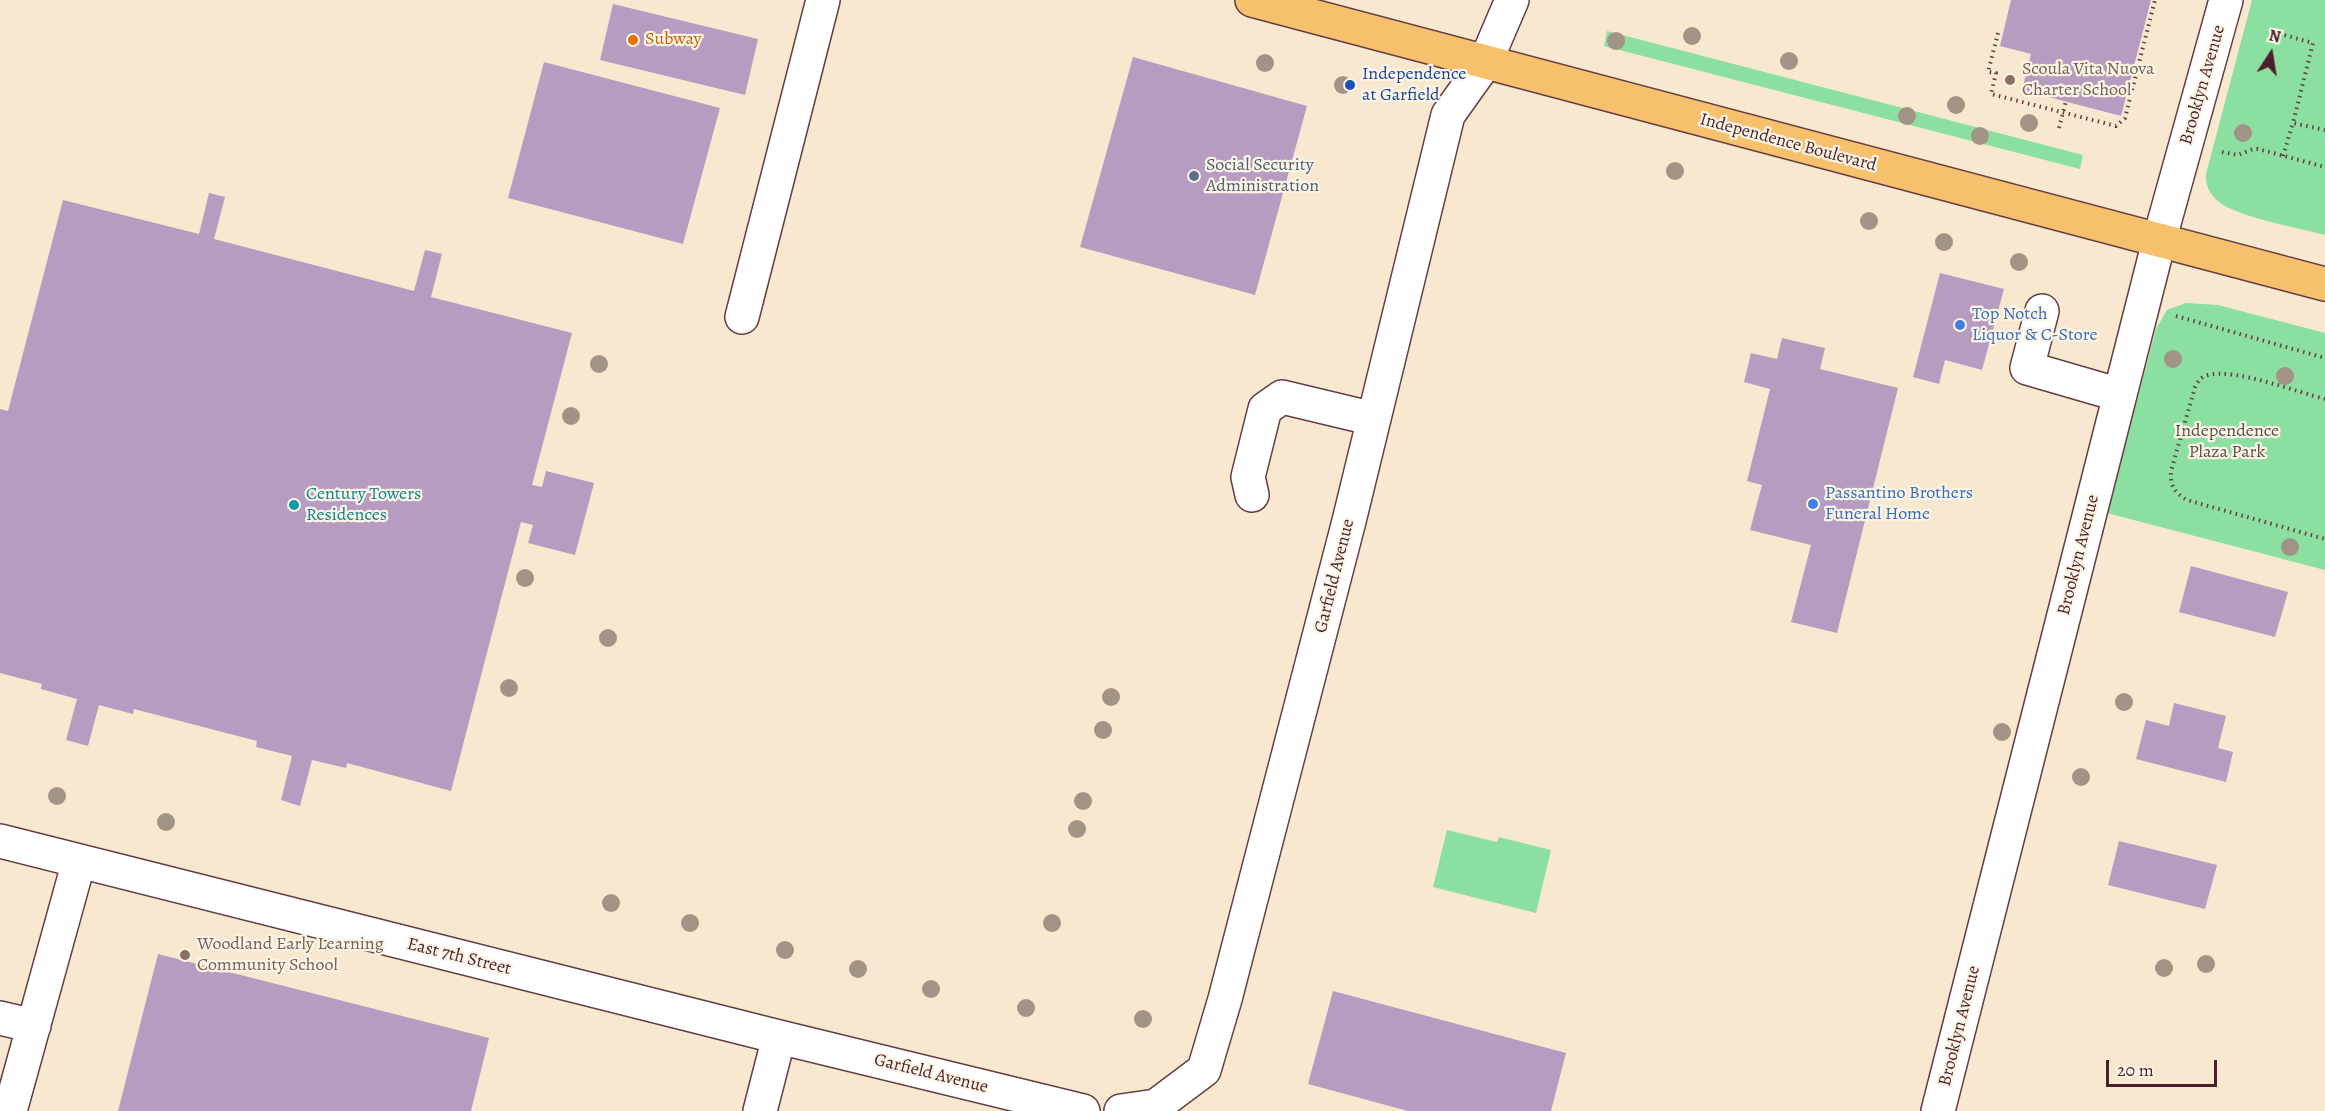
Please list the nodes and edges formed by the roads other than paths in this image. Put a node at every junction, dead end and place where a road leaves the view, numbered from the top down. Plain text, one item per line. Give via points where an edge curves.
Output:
1 (823, 0) edge
2 (1252, 0) edge
3 (1512, 0) edge
4 (2226, 0) edge
5 (1485, 63) junction
6 (2159, 241) junction
7 (2325, 284) edge
8 (2042, 311) dead end
9 (742, 317) dead end
10 (2120, 395) junction
11 (1374, 419) junction
12 (1252, 495) dead end
13 (0, 841) edge
14 (78, 861) junction
15 (0, 1018) edge
16 (34, 1026) junction
17 (778, 1037) junction
18 (10, 1111) edge
19 (760, 1111) edge
20 (1083, 1111) edge
21 (1121, 1111) edge
22 (1938, 1111) edge

1 - 9 street
2 - 5 main road, Independence Boulevard
3 - 5 street, Garfield Avenue
4 - 6 street, Brooklyn Avenue
5 - 6 main road, Independence Boulevard
5 - 11 street, Garfield Avenue via 1448,115
6 - 7 main road, Independence Boulevard
6 - 10 street, Brooklyn Avenue
8 - 10 street via 2027,368
10 - 22 street, Brooklyn Avenue
11 - 12 street via 1282,397 1265,409 1248,477
11 - 21 street, Garfield Avenue via 1204,1070 1156,1106
13 - 14 street, East 7th Street
14 - 16 street
14 - 17 street, East 7th Street
15 - 16 street
16 - 18 street
17 - 19 street
17 - 20 street, Garfield Avenue

